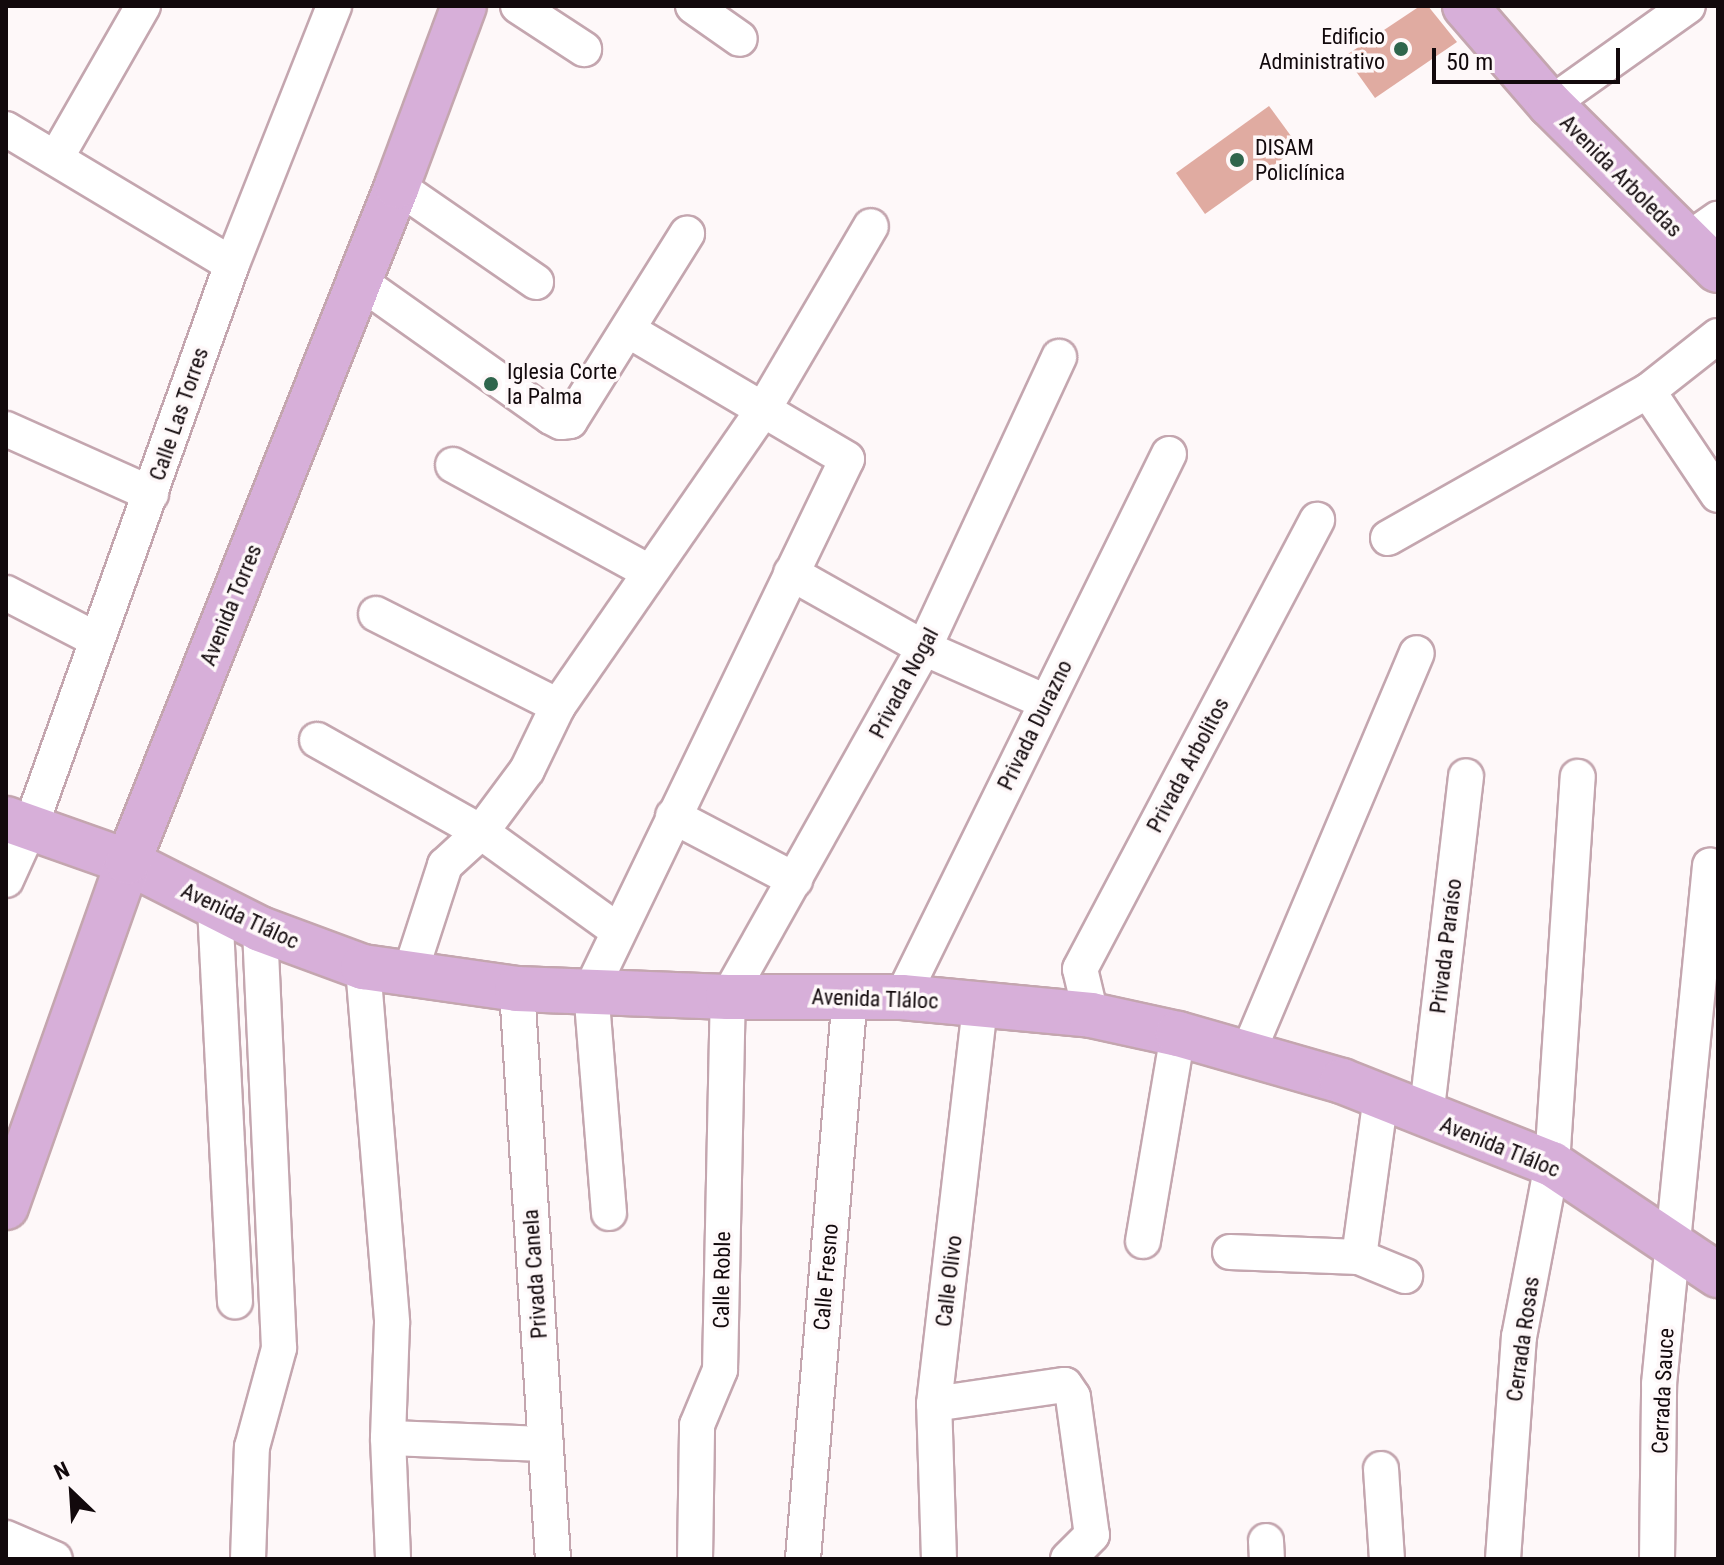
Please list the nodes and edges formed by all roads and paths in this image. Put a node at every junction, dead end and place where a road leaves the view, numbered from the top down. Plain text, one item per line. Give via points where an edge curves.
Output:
1 (143, 6) edge
2 (334, 6) edge
3 (464, 6) edge
4 (518, 6) edge
5 (693, 6) edge
6 (1465, 6) edge
7 (1688, 6) edge
8 (740, 39) dead end
9 (584, 49) dead end
10 (1550, 104) junction
11 (6, 129) edge
12 (56, 158) junction
13 (397, 186) junction
14 (871, 226) dead end
15 (1702, 230) edge
16 (687, 234) dead end
17 (232, 264) junction
18 (1718, 270) edge
19 (359, 281) junction
20 (536, 282) dead end
21 (628, 330) junction
22 (1718, 336) edge
23 (1059, 357) dead end
24 (1648, 391) junction
25 (763, 410) junction
26 (6, 429) edge
27 (1169, 454) dead end
28 (453, 465) dead end
29 (151, 494) junction
30 (1718, 495) edge
31 (1317, 520) dead end
32 (1388, 538) dead end
33 (649, 572) junction
34 (791, 573) junction
35 (6, 593) edge
36 (376, 614) dead end
37 (95, 639) junction
38 (924, 648) junction
39 (1417, 653) dead end
40 (1046, 702) junction
41 (558, 706) junction
42 (317, 740) dead end
43 (1466, 776) dead end
44 (1578, 777) dead end
45 (673, 816) junction
46 (18, 822) edge
47 (481, 832) junction
48 (128, 862) junction
49 (1710, 866) dead end
50 (6, 880) edge
51 (795, 880) junction
52 (215, 907) junction
53 (260, 929) junction
54 (617, 930) junction
55 (363, 967) junction
56 (410, 973) junction
57 (517, 989) junction
58 (591, 990) junction
59 (850, 995) junction
60 (728, 997) junction
61 (902, 997) junction
62 (980, 1005) junction
63 (1091, 1015) junction
64 (1178, 1034) junction
65 (1247, 1055) junction
66 (1381, 1097) junction
67 (1426, 1117) junction
68 (1552, 1164) junction
69 (6, 1207) edge
70 (609, 1213) dead end
71 (1143, 1241) dead end
72 (1675, 1247) junction
73 (1230, 1252) dead end
74 (1359, 1257) junction
75 (1718, 1275) edge
76 (1405, 1276) dead end
77 (235, 1301) dead end
78 (934, 1404) junction
79 (388, 1438) junction
80 (546, 1444) junction
81 (1381, 1469) dead end
82 (6, 1538) edge
83 (1658, 1547) edge
84 (55, 1559) edge
85 (248, 1559) edge
86 (393, 1559) edge
87 (553, 1559) edge
88 (695, 1559) edge
89 (803, 1559) edge
90 (939, 1559) edge
91 (1068, 1559) edge
92 (1387, 1559) edge
93 (1503, 1559) edge

1 - 12 street
2 - 17 street, Calle Las Torres
3 - 13 main road, Avenida Torres
4 - 9 street
5 - 8 street
6 - 10 main road, Avenida Arboledas
7 - 10 street
10 - 15 main road, Avenida Arboledas
11 - 12 street
12 - 17 street
13 - 19 main road, Avenida Torres
13 - 20 street
14 - 25 street
15 - 18 main road, Avenida Arboledas
16 - 21 street
17 - 29 street, Calle Las Torres
19 - 21 street via 561,422 570,421
19 - 48 main road, Avenida Torres
21 - 25 street
22 - 24 street
23 - 38 street, Privada Nogal
24 - 30 street
24 - 32 street
25 - 33 street
25 - 34 street via 847,459
26 - 29 street
27 - 40 street, Privada Durazno
28 - 33 street
29 - 37 street, Calle Las Torres
31 - 63 street, Privada Arbolitos via 1080,969
33 - 41 street
34 - 38 street
34 - 45 street
35 - 37 street
36 - 41 street
37 - 46 street, Calle Las Torres
38 - 40 street
38 - 51 street, Privada Nogal
39 - 65 street
40 - 61 street, Privada Durazno
41 - 47 street via 527,770
42 - 47 street
43 - 67 street, Privada Paraíso
44 - 68 street, Cerrada Rosas
45 - 51 street
45 - 54 street
46 - 48 main road, Avenida Tláloc
46 - 50 street, Calle Las Torres
47 - 54 street
47 - 56 street via 445,865
48 - 52 main road, Avenida Tláloc
48 - 69 main road, Avenida Torres
49 - 72 street, Cerrada Sauce
51 - 60 street, Privada Nogal
52 - 53 main road, Avenida Tláloc
52 - 77 street
53 - 55 main road, Avenida Tláloc
53 - 85 street via 279,1348 252,1447
54 - 58 street
55 - 56 main road, Avenida Tláloc
55 - 79 street via 392,1323
56 - 57 main road, Avenida Tláloc
57 - 58 main road, Avenida Tláloc
57 - 80 street, Privada Canela
58 - 60 main road, Avenida Tláloc
58 - 70 street
59 - 60 main road, Avenida Tláloc
59 - 61 main road, Avenida Tláloc
59 - 89 street, Calle Fresno
60 - 88 street, Calle Roble via 720,1370 697,1425
61 - 62 main road, Avenida Tláloc
62 - 63 main road, Avenida Tláloc
62 - 78 street, Calle Olivo
63 - 64 main road, Avenida Tláloc
64 - 65 main road, Avenida Tláloc
64 - 71 street
65 - 66 main road, Avenida Tláloc
66 - 67 main road, Avenida Tláloc
66 - 74 street
67 - 68 main road, Avenida Tláloc
68 - 72 main road, Avenida Tláloc
68 - 93 street, Cerrada Rosas via 1519,1337
72 - 75 main road, Avenida Tláloc
72 - 83 street, Cerrada Sauce via 1659,1384
73 - 74 street
74 - 76 street
78 - 90 street, Calle Olivo
78 - 91 street via 1065,1385 1073,1397 1092,1535
79 - 80 street
79 - 86 street
80 - 87 street, Privada Canela
81 - 92 street
82 - 84 street

